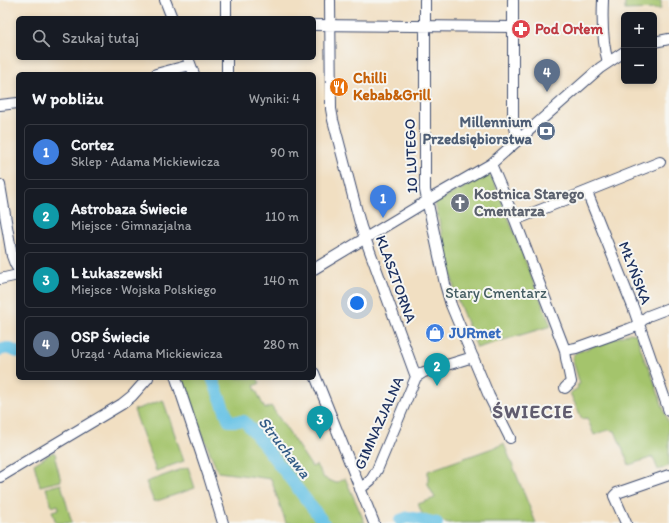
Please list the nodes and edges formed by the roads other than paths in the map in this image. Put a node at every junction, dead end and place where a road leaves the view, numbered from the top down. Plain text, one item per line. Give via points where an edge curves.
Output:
1 (165, 0) edge
2 (226, 0) edge
3 (330, 0) edge
4 (425, 0) edge
5 (513, 0) edge
6 (603, 0) edge
7 (171, 16) edge
8 (226, 16) edge
9 (316, 26) edge
10 (330, 26) junction
11 (426, 26) junction
12 (513, 27) junction
13 (669, 39) edge
14 (657, 41) edge
15 (621, 54) edge
16 (227, 60) edge
17 (608, 62) junction
18 (191, 66) edge
19 (165, 72) edge
20 (227, 72) edge
21 (16, 103) edge
22 (0, 105) edge
23 (518, 140) junction
24 (660, 162) dead end
25 (491, 164) junction
26 (0, 185) edge
27 (587, 192) junction
28 (427, 201) junction
29 (515, 220) junction
30 (365, 238) junction
31 (16, 266) edge
32 (316, 268) edge
33 (16, 276) edge
34 (0, 278) edge
35 (669, 308) edge
36 (638, 324) junction
37 (565, 350) junction
38 (473, 356) junction
39 (416, 376) junction
40 (316, 378) edge
41 (145, 380) edge
42 (175, 380) edge
43 (565, 388) dead end
44 (669, 411) edge
45 (510, 438) dead end
46 (669, 475) edge
47 (0, 477) edge
48 (360, 489) junction
49 (223, 523) edge
50 (374, 523) edge
51 (626, 523) edge

1 - 7 street
2 - 8 street
3 - 10 street, KLASZTORNA
4 - 11 street, 10 LUTEGO
5 - 12 street
6 - 17 street via 603,38
9 - 10 street
10 - 11 street
10 - 30 street, KLASZTORNA via 331,109
11 - 12 street
11 - 28 street, 10 LUTEGO
12 - 23 street via 513,119
13 - 14 street
15 - 17 street
16 - 20 street
17 - 23 street
18 - 19 street
21 - 22 street
23 - 25 street
24 - 27 street
25 - 28 street
25 - 29 street
26 - 31 street
27 - 29 street
27 - 36 street, MŁYŃSKA
28 - 30 street
28 - 38 street, 10 LUTEGO via 445,284
29 - 37 street
30 - 32 street
30 - 39 street, KLASZTORNA
33 - 34 street
35 - 36 street via 648,316
36 - 37 street
36 - 44 street, MŁYŃSKA
37 - 43 street via 571,382
38 - 39 street, GIMNAZJALNA
38 - 45 street, 10 LUTEGO
39 - 48 street, GIMNAZJALNA via 374,475
40 - 48 street
41 - 47 street via 122,404
42 - 49 street
46 - 51 street via 614,496
48 - 50 street

